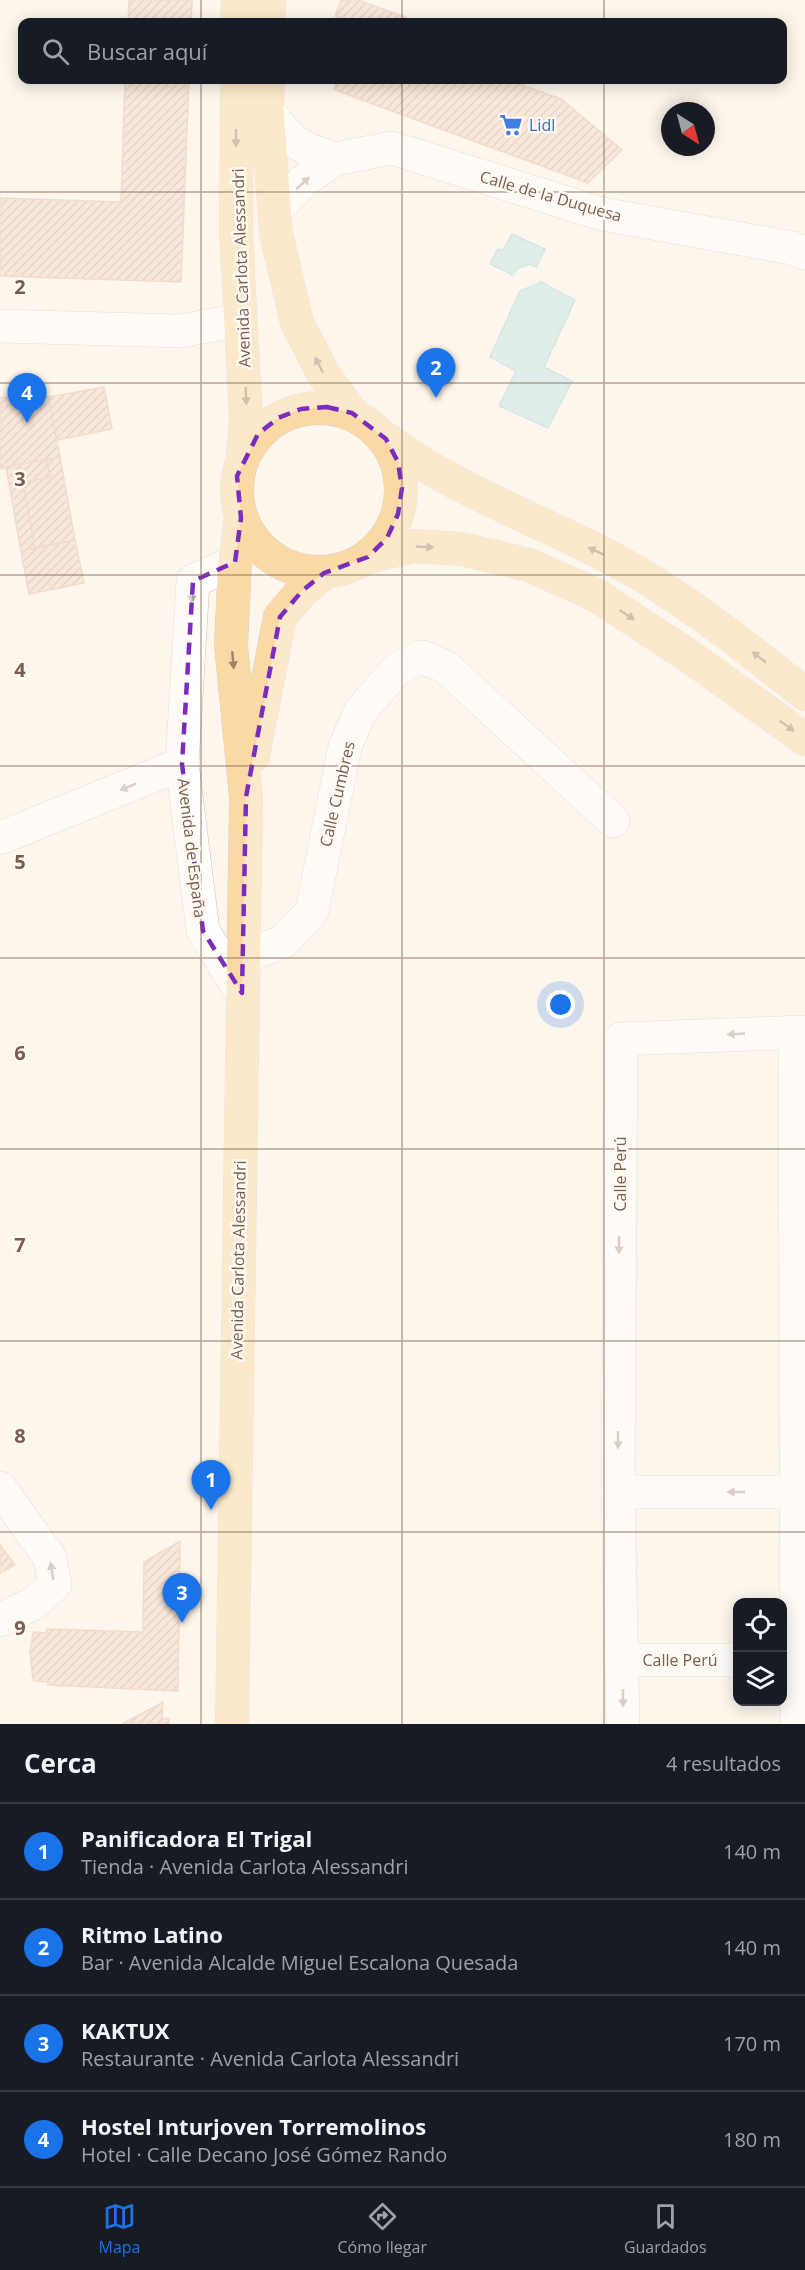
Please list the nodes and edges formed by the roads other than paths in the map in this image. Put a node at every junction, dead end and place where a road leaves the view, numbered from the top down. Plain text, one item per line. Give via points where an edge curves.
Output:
1 (238, 0) edge
2 (269, 0) edge
3 (237, 18) edge
4 (269, 18) edge
5 (237, 84) edge
6 (268, 95) edge
7 (334, 159) junction
8 (274, 211) junction
9 (805, 253) edge
10 (240, 320) junction
11 (0, 326) edge
12 (352, 413) junction
13 (386, 440) junction
14 (243, 456) junction
15 (241, 518) junction
16 (368, 557) junction
17 (235, 562) junction
18 (324, 573) junction
19 (805, 694) edge
20 (805, 739) edge
21 (182, 764) junction
22 (246, 797) junction
23 (613, 820) dead end
24 (0, 838) edge
25 (242, 958) junction
26 (242, 993) junction
27 (800, 1032) edge
28 (0, 1488) edge
29 (618, 1492) junction
30 (795, 1492) junction
31 (800, 1576) edge
32 (0, 1620) edge
33 (622, 1660) junction
34 (733, 1660) edge
35 (789, 1660) edge
36 (232, 1724) edge
37 (623, 1724) edge
38 (797, 1724) edge

1 - 3 main road
2 - 4 main road
5 -> 10 main road, Avenida Carlota Alessandri
6 - 7 street via 289,140
6 - 8 main road, Avenida Carlota Alessandri
8 -> 7 street via 305,180
7 - 9 street, Calle de la Duquesa via 392,148 602,214
12 -> 8 main road, Avenida Carlota Alessandri via 324,375 297,322
10 - 11 street via 180,331
10 -> 14 main road, Avenida Carlota Alessandri via 246,418
12 - 13 main road
12 - 14 main road via 327,407 285,415 258,434
13 - 16 main road via 398,462 400,506 387,538
19 -> 13 main road via 716,623 616,560 422,466
14 - 15 main road via 236,497
15 - 17 main road, Avenida Carlota Alessandri
15 - 18 main road via 254,541 273,559 298,570
16 - 18 main road via 347,568
16 -> 20 main road via 413,546 462,549 529,565 596,595
17 -> 21 street, Avenida de España via 193,581
17 -> 22 main road, Avenida Carlota Alessandri via 231,645
18 - 22 main road, Avenida Carlota Alessandri via 280,617
21 -> 24 street, Avenida de España
21 - 26 street, Avenida de España via 203,931
22 - 25 main road, Avenida Carlota Alessandri
23 - 25 street, Calle Cumbres via 446,667 422,657 397,669 360,712 345,747 312,911 284,941
25 - 26 main road, Avenida Carlota Alessandri
26 - 36 main road, Avenida Carlota Alessandri
27 -> 29 street, Calle Perú via 621,1039
27 - 30 street
32 -> 28 street via 36,1602 55,1584 50,1558
30 -> 29 street
29 - 33 street, Calle Perú
30 - 31 street
31 - 35 street
33 - 34 street, Calle Perú
33 -> 37 street, Calle Perú
35 - 38 street

